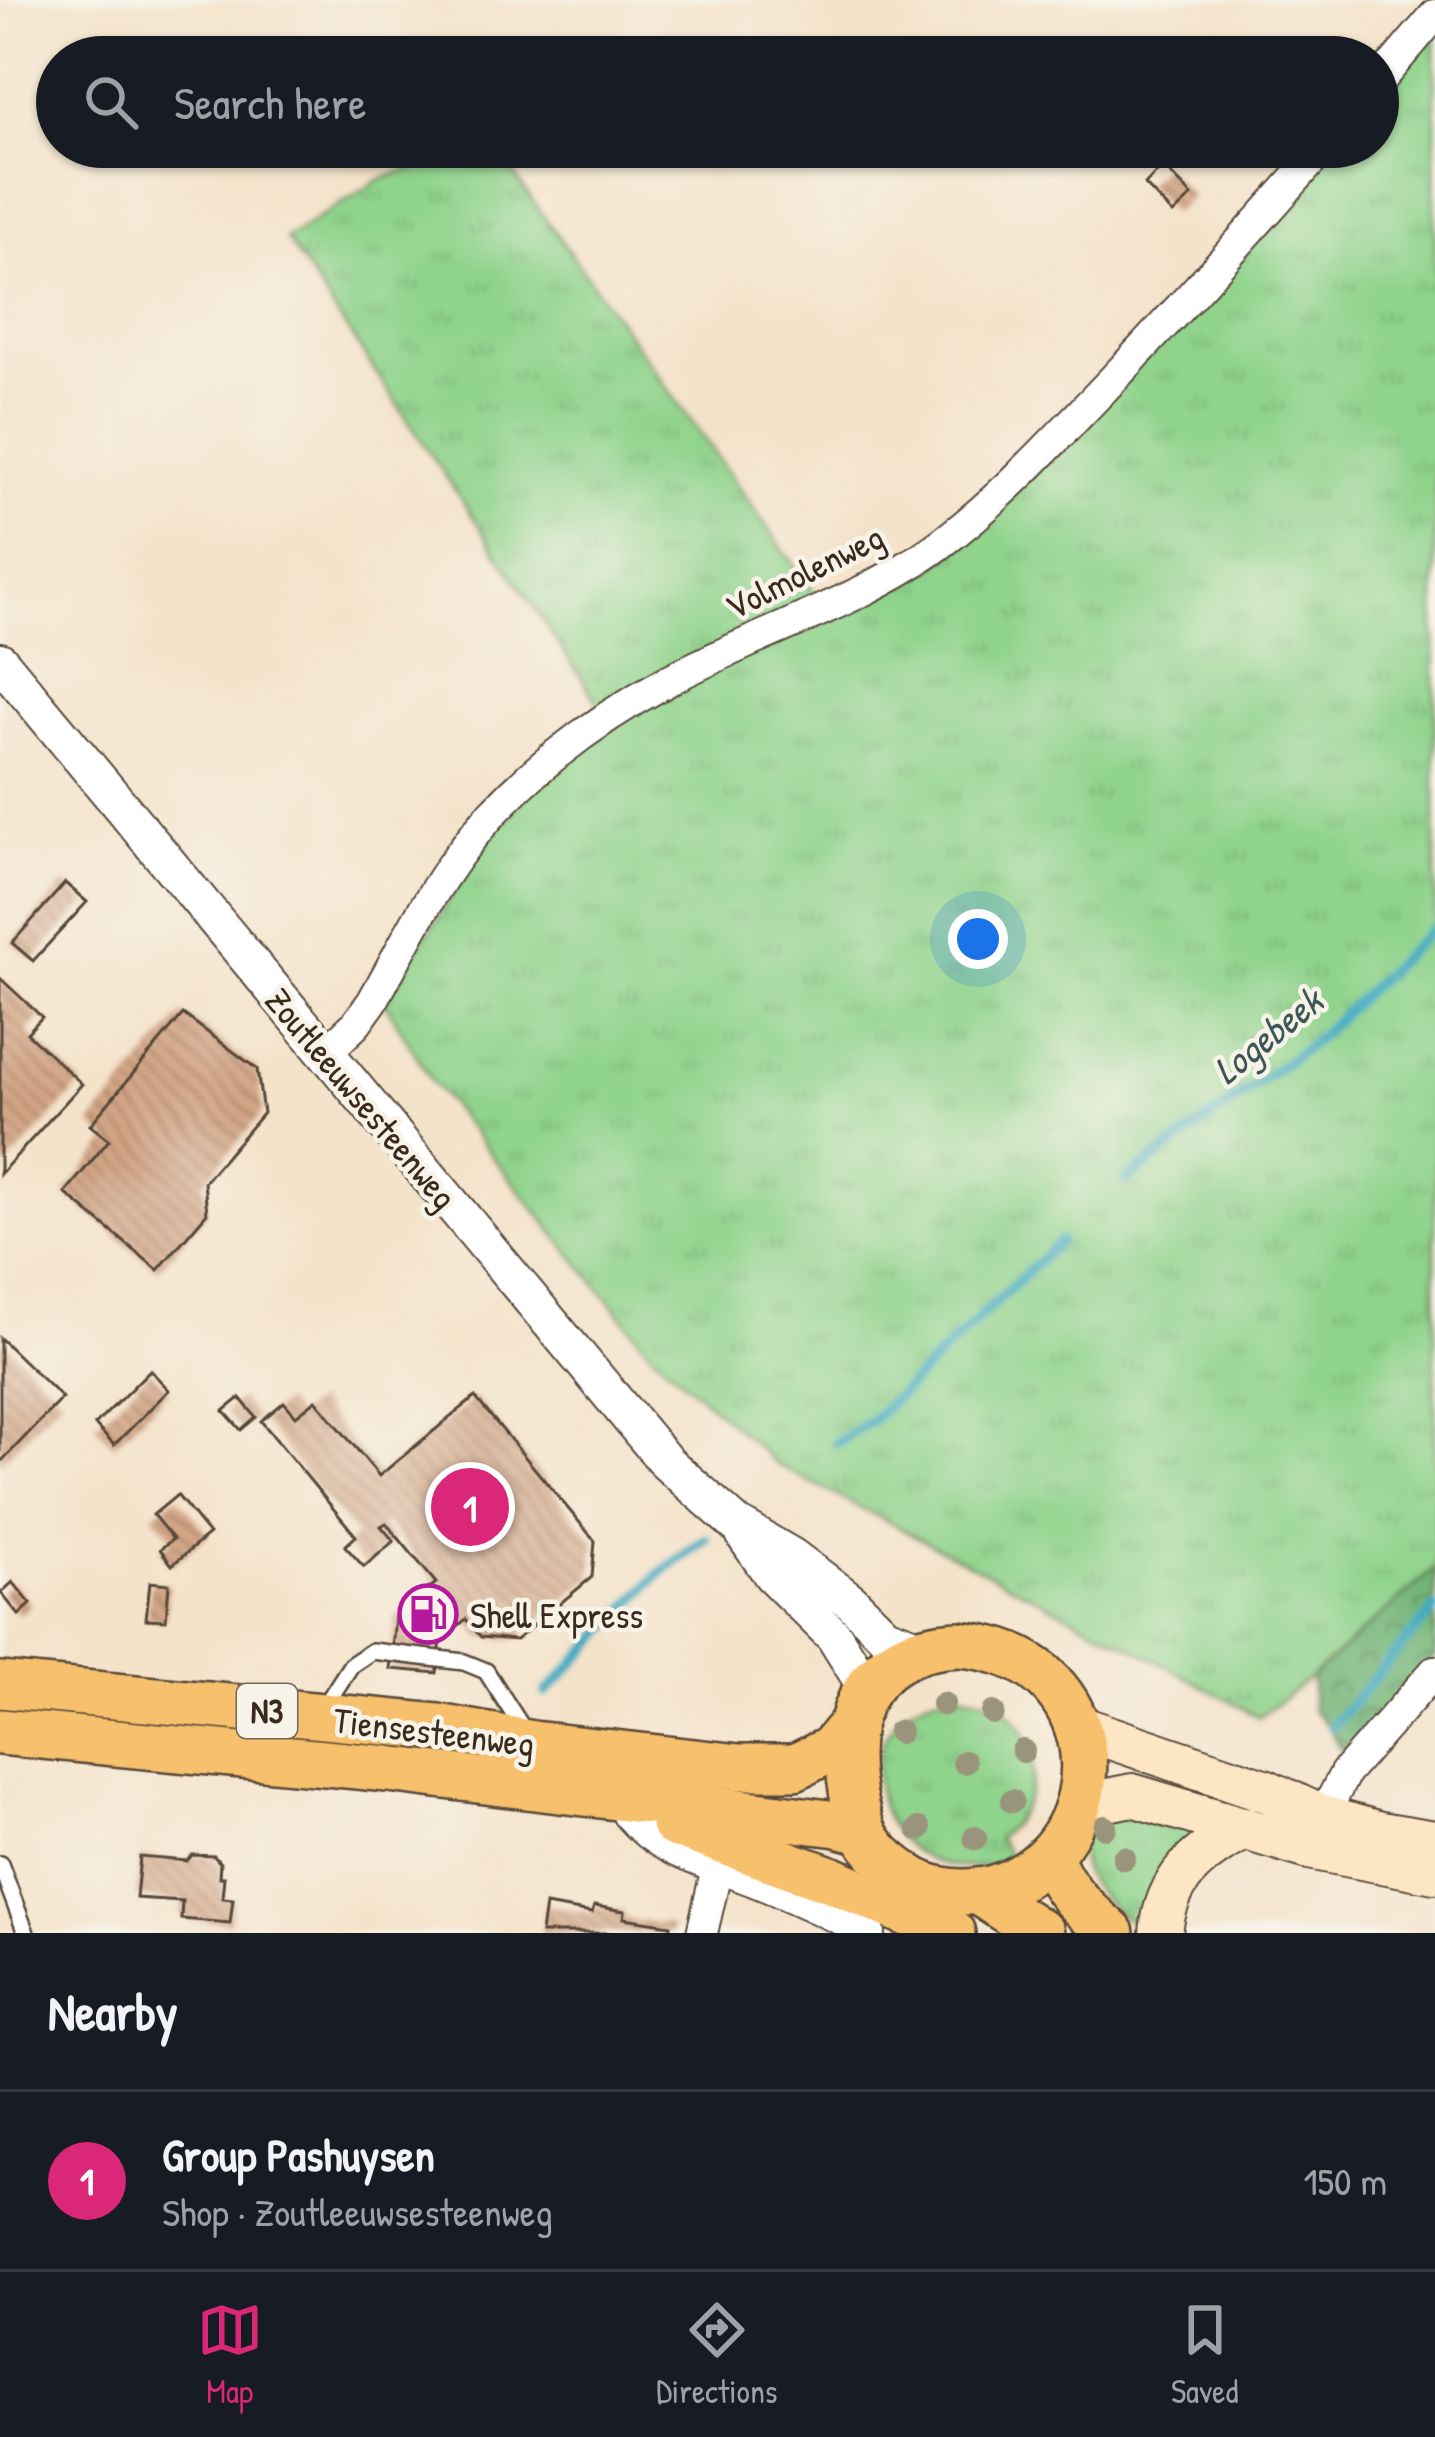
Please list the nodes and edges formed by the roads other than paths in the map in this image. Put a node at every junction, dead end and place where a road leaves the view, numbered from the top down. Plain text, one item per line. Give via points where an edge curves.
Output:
1 (1435, 15) edge
2 (1399, 57) edge
3 (1305, 168) edge
4 (0, 661) edge
5 (324, 1054) junction
6 (736, 1524) junction
7 (918, 1647) junction
8 (1435, 1670) edge
9 (0, 1684) edge
10 (859, 1706) junction
11 (319, 1716) junction
12 (1076, 1726) junction
13 (0, 1732) edge
14 (533, 1744) junction
15 (573, 1795) junction
16 (1078, 1806) junction
17 (628, 1815) junction
18 (1244, 1828) junction
19 (862, 1831) junction
20 (1316, 1832) junction
21 (1435, 1842) edge
22 (1051, 1856) junction
23 (0, 1864) edge
24 (717, 1868) junction
25 (1435, 1872) edge
26 (977, 1892) junction
27 (26, 1933) edge
28 (702, 1933) edge
29 (870, 1933) edge
30 (952, 1933) edge
31 (1041, 1933) edge
32 (1112, 1933) edge
33 (1162, 1933) edge

1 - 2 street
3 - 5 street, Volmolenweg via 979,513 907,564 670,680 544,766 460,851 372,1002
4 - 5 street, Zoutleeuwsesteenweg
5 - 6 street, Zoutleeuwsesteenweg via 667,1463
6 - 7 street, Zoutleeuwsesteenweg via 791,1556 885,1635
6 - 10 street, Zoutleeuwsesteenweg via 772,1575 834,1636
7 - 10 main road, N3 via 882,1670
7 - 12 main road via 1002,1651 1038,1672
8 - 20 street via 1345,1773
9 - 11 main road, Tiensesteenweg / N3
10 - 14 main road, Tiensesteenweg / N3 via 831,1749 795,1767
10 - 19 main road via 850,1767
11 - 14 main road, Tiensesteenweg / N3
11 - 14 lane via 351,1665 372,1651 464,1662 486,1671
12 - 16 main road via 1083,1762
12 - 20 main road via 1267,1791
13 - 15 main road, Tiensesteenweg / N3
15 - 17 main road
15 - 19 main road, Tiensesteenweg / N3
16 - 18 main road via 1132,1795
16 - 22 main road
17 - 24 street via 642,1832
17 - 30 main road via 730,1841
18 - 20 main road
18 - 33 main road via 1194,1858 1172,1886
19 - 26 main road via 922,1885
20 - 21 main road
20 - 25 main road
22 - 26 main road via 1028,1875
22 - 32 main road via 1077,1903
23 - 27 lane
24 - 28 street
24 - 29 street
26 - 31 main road

